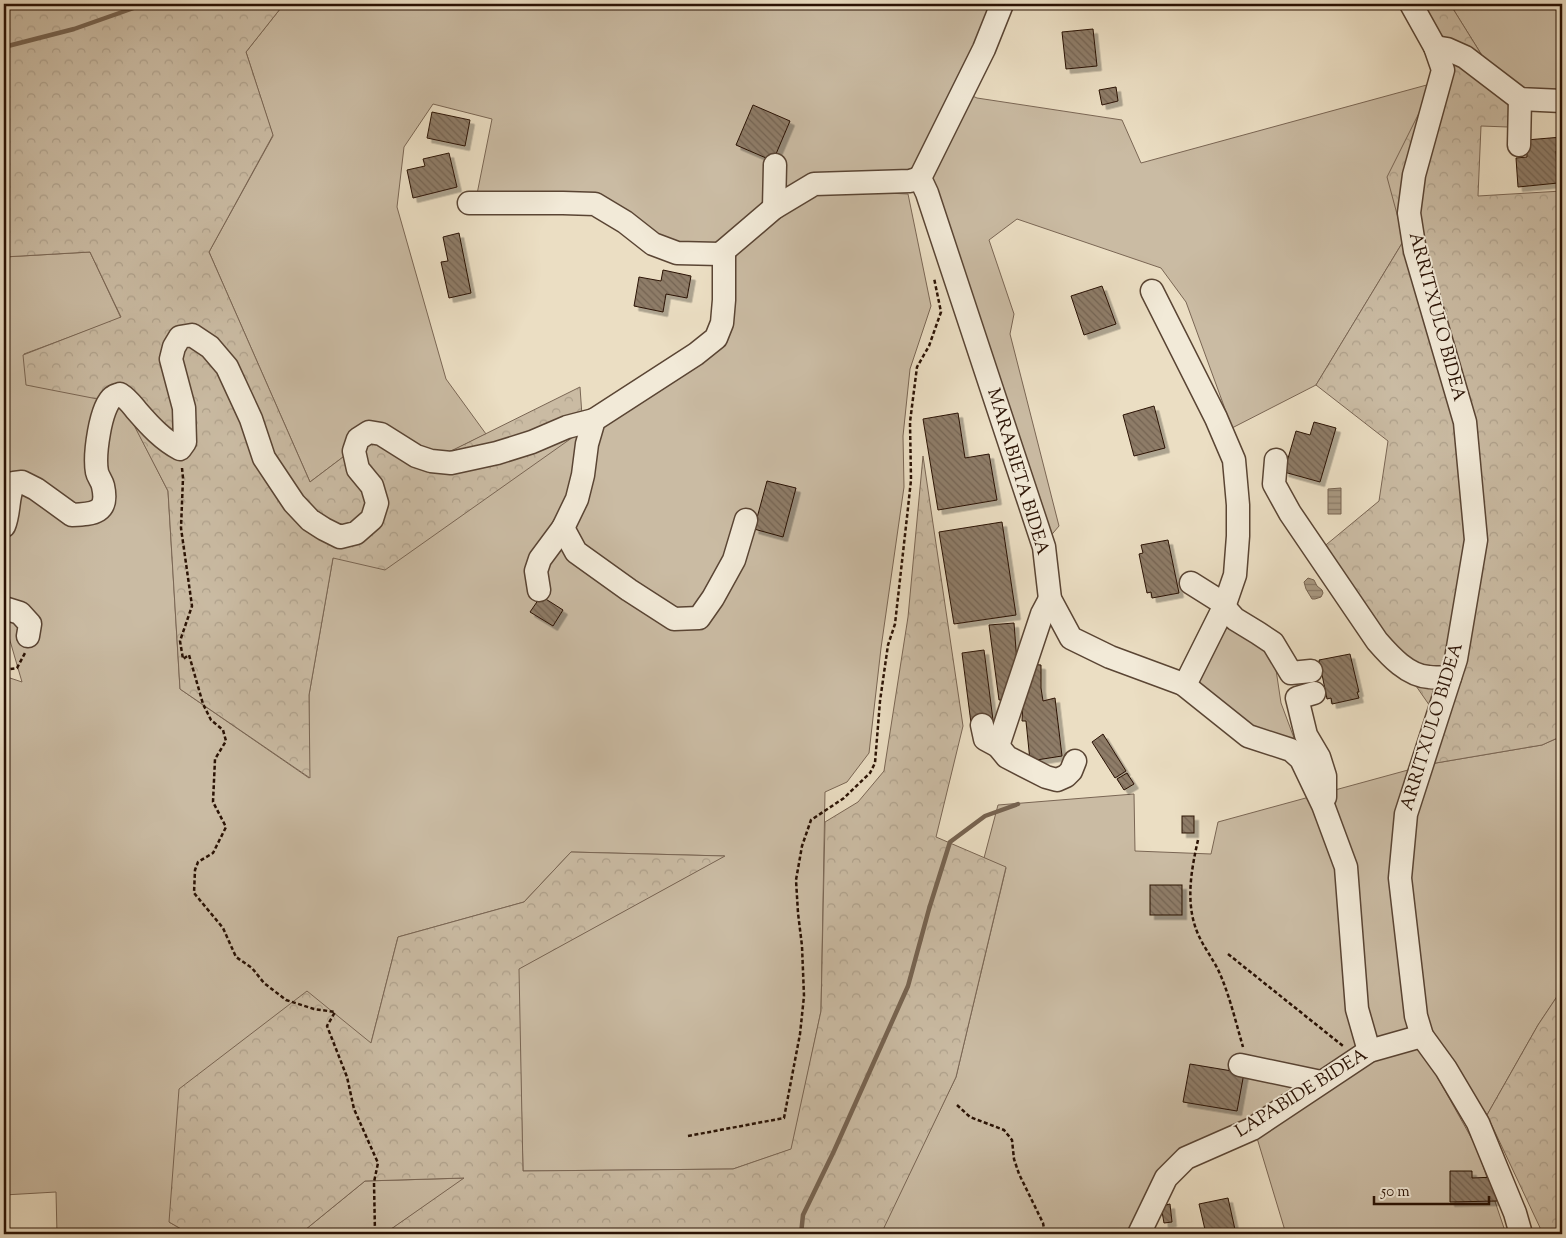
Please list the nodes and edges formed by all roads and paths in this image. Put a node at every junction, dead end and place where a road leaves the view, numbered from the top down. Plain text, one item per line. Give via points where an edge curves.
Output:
1 (1002, 4) edge
2 (1411, 4) edge
3 (1435, 48) junction
4 (1520, 99) junction
5 (1562, 101) edge
6 (1519, 145) dead end
7 (775, 165) dead end
8 (920, 178) junction
9 (469, 204) dead end
10 (774, 208) junction
11 (724, 251) junction
12 (932, 271) dead end
13 (1152, 291) dead end
14 (594, 420) junction
15 (180, 449) junction
16 (1276, 460) dead end
17 (746, 520) dead end
18 (4, 526) edge
19 (563, 528) junction
20 (1191, 584) dead end
21 (539, 590) dead end
22 (1050, 600) junction
23 (1224, 607) junction
24 (4, 608) edge
25 (28, 636) joint
26 (4, 670) edge
27 (1311, 671) dead end
28 (1450, 677) junction
29 (1183, 684) junction
30 (1314, 693) dead end
31 (982, 726) dead end
32 (998, 746) junction
33 (1076, 760) dead end
34 (1323, 805) junction
35 (1198, 840) dead end
36 (1228, 954) dead end
37 (1422, 1036) junction
38 (1364, 1054) junction
39 (1245, 1066) joint
40 (1321, 1082) junction
41 (957, 1104) dead end
42 (688, 1136) dead end
43 (375, 1234) edge
44 (1045, 1234) edge
45 (1139, 1234) edge
46 (1521, 1234) edge

1 - 8 street via 984,49
2 - 3 street, ARRITXULO BIDEA
3 - 4 street via 1447,49 1464,57
3 - 28 street, ARRITXULO BIDEA via 1443,70 1414,175 1409,213 1415,251 1465,422 1476,540 1456,659
4 - 5 street
4 - 6 street
7 - 10 street
8 - 10 street via 814,184
8 - 22 street, MARABIETA BIDEA via 1044,546
9 - 11 street via 595,204 653,244 677,253 720,254
10 - 11 street
11 - 14 street via 722,323 716,338
12 - 42 path via 941,312 917,367 910,422 911,480 900,585 880,701 875,763 870,773 844,798 812,820 802,846 796,880 804,996 784,1118
13 - 23 street via 1234,460 1238,513 1235,575
14 - 15 street via 497,453 451,463 416,456 381,434 369,432 358,439 354,451 358,469 372,486 376,503 372,519 356,533 340,536 310,520 294,503 264,458 227,368 210,347 192,335 180,337 171,359 184,408 186,442
14 - 19 street via 583,474
15 - 18 street via 154,429 127,398 120,394 113,397 105,409 99,436 98,472 103,484 103,507 96,513 72,515 36,489 14,482
15 - 43 path via 183,478 181,528 192,606 180,641 183,659 188,655 203,704 211,720 223,730 226,741 214,758 213,802 226,827 213,853 198,862 194,893 223,928 236,957 252,968 264,983 286,1000 335,1012 327,1026 354,1109 378,1163 374,1182
16 - 28 street via 1274,484 1290,513 1377,641 1393,660 1412,672 1428,678
17 - 19 street via 734,560 699,618 674,619 629,590 576,552
19 - 21 street via 540,559 536,570
20 - 23 street
22 - 29 street, MARABIETA BIDEA via 1071,638
22 - 32 street via 1042,614
23 - 27 street via 1235,619 1273,644 1291,673
23 - 29 street
24 - 25 street via 20,613 30,624
25 - 26 path via 25,654 17,668
28 - 37 street, ARRITXULO BIDEA via 1406,814 1400,878 1416,1016
29 - 34 street, MARABIETA BIDEA via 1248,736 1291,750 1301,759
30 - 34 street via 1297,698 1306,735 1319,757 1325,776
31 - 32 street via 985,740
32 - 33 street via 1007,757 1057,780 1071,771
34 - 38 street, MARABIETA BIDEA via 1346,867 1357,1009
35 - 39 path via 1192,865 1191,912 1198,934 1220,974
36 - 38 path
37 - 38 street, LAPABIDE BIDEA
37 - 46 street, ARRITXULO BIDEA via 1478,1123
38 - 40 street, LAPABIDE BIDEA
39 - 40 street
40 - 45 street, LAPABIDE BIDEA via 1252,1129 1186,1158 1166,1178
41 - 44 path via 970,1117 1004,1130 1012,1140 1019,1174 1043,1222

